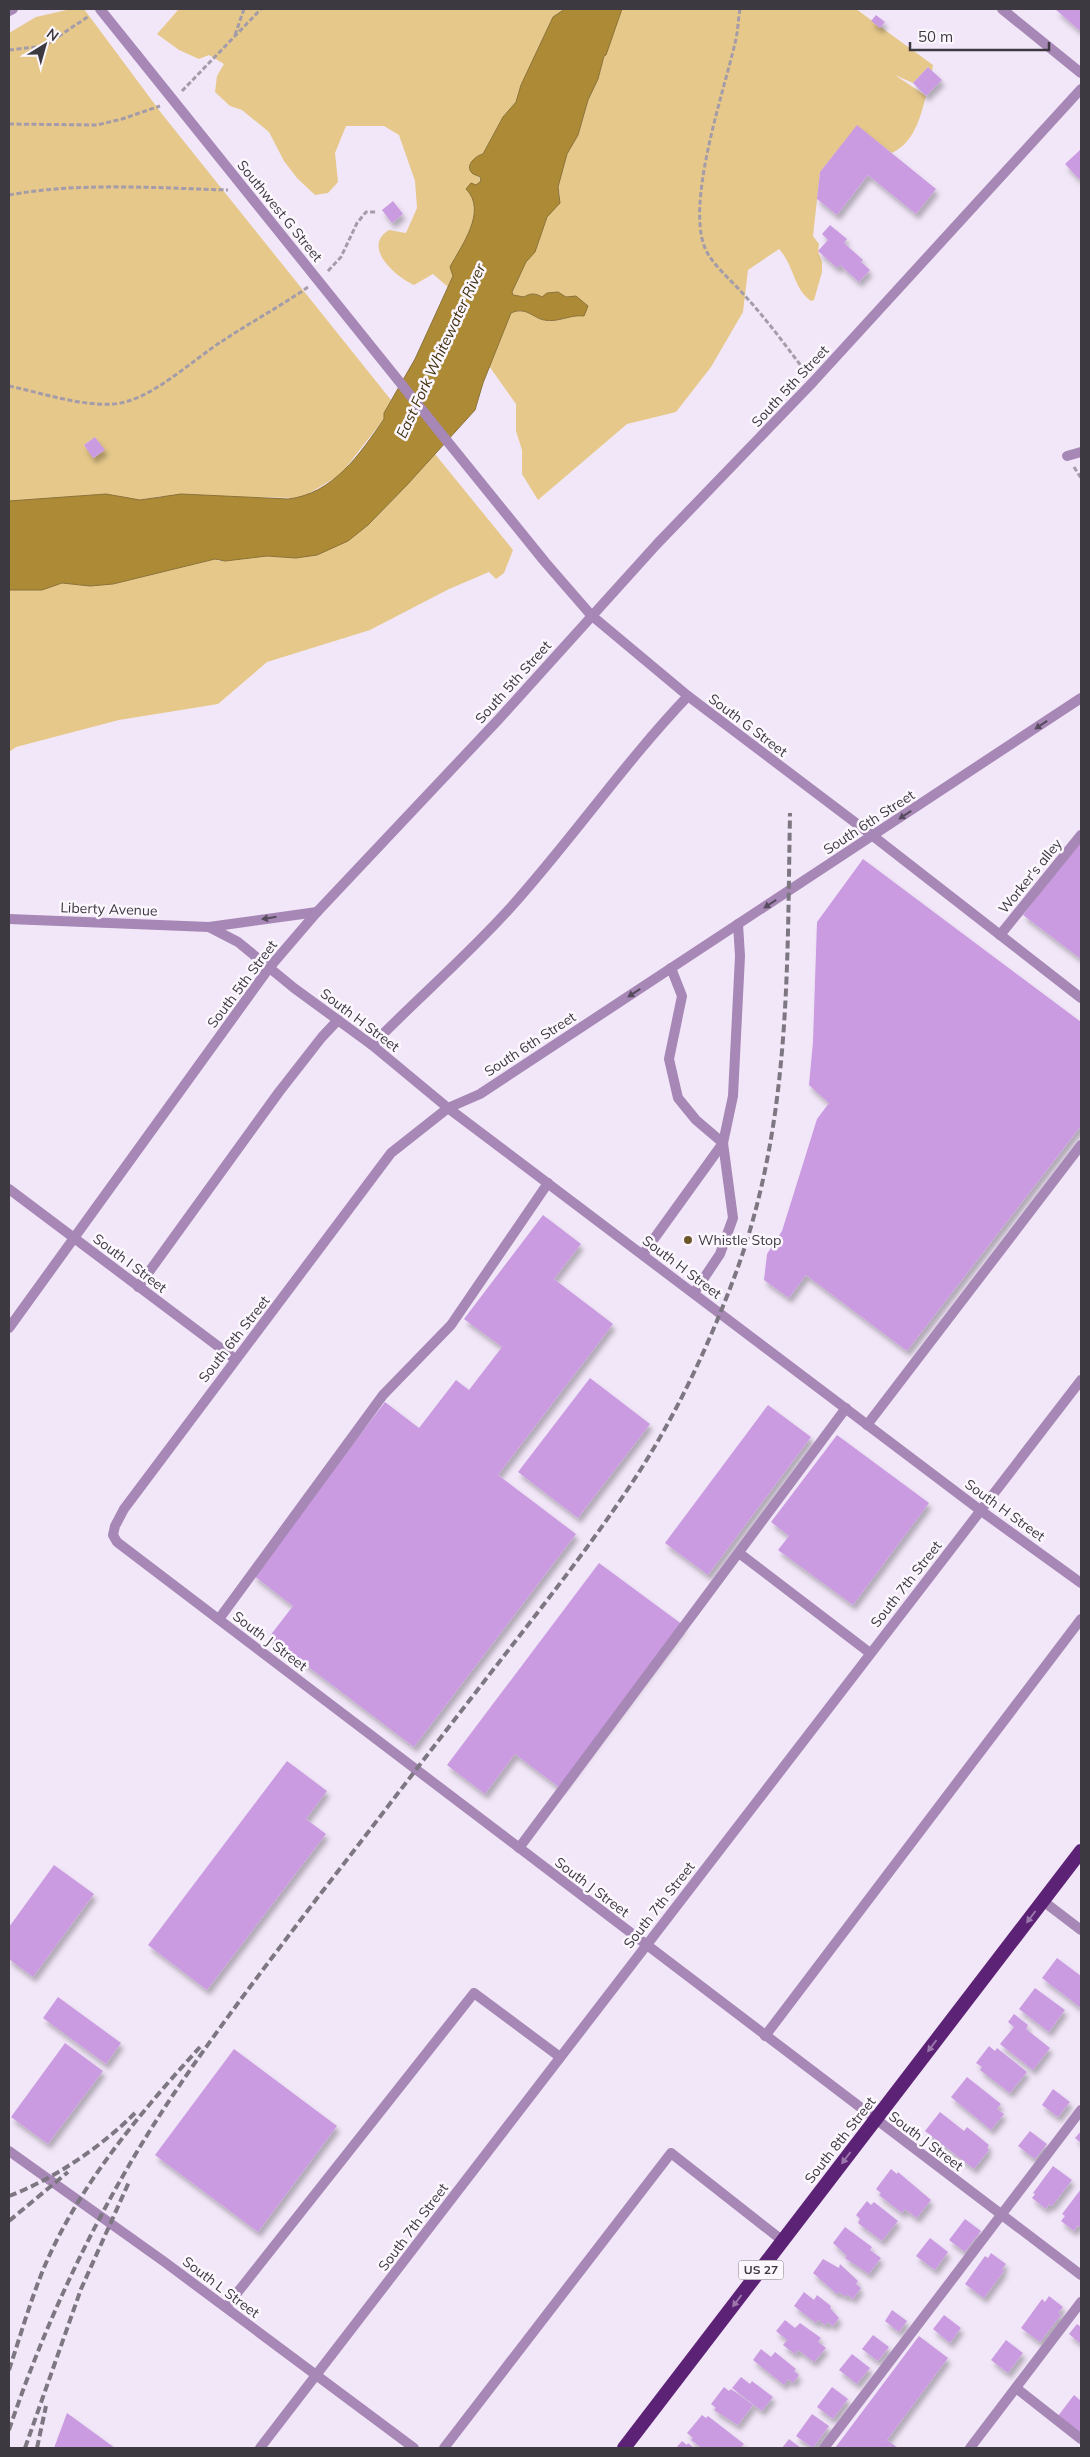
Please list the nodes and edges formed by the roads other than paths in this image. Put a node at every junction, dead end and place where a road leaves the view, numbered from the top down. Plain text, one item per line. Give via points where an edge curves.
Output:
1 (13, 9) edge
2 (1002, 9) edge
3 (9, 11) edge
4 (96, 12) edge
5 (1081, 73) edge
6 (1081, 89) edge
7 (439, 431) joint
8 (1081, 452) edge
9 (1067, 456) dead end
10 (591, 615) junction
11 (688, 696) junction
12 (1081, 698) edge
13 (1081, 835) edge
14 (873, 836) junction
15 (317, 912) junction
16 (9, 920) edge
17 (738, 924) junction
18 (209, 927) junction
19 (1000, 935) junction
20 (269, 968) junction
21 (671, 968) junction
22 (1081, 998) edge
23 (338, 1020) junction
24 (372, 1045) junction
25 (448, 1108) junction
26 (723, 1143) junction
27 (1081, 1145) edge
28 (548, 1184) junction
29 (9, 1189) edge
30 (73, 1237) junction
31 (642, 1254) junction
32 (138, 1287) junction
33 (694, 1293) junction
34 (9, 1328) edge
35 (235, 1359) junction
36 (1081, 1380) edge
37 (846, 1408) junction
38 (867, 1424) junction
39 (980, 1510) junction
40 (112, 1535) joint
41 (738, 1553) junction
42 (1081, 1583) edge
43 (218, 1619) junction
44 (1081, 1619) edge
45 (870, 1653) junction
46 (519, 1848) junction
47 (1081, 1851) edge
48 (1043, 1901) junction
49 (1081, 1930) edge
50 (646, 1945) junction
51 (765, 2036) junction
52 (560, 2057) junction
53 (1081, 2110) edge
54 (876, 2120) junction
55 (9, 2151) edge
56 (1001, 2214) junction
57 (783, 2241) junction
58 (1081, 2275) edge
59 (1081, 2302) edge
60 (226, 2307) junction
61 (316, 2375) junction
62 (1016, 2388) junction
63 (1081, 2438) edge
64 (260, 2448) edge
65 (414, 2448) edge
66 (444, 2448) edge
67 (624, 2448) edge
68 (824, 2448) edge
69 (970, 2448) edge

1 - 3 street
2 - 5 street
4 - 7 street, Southwest G Street, bridge via 137,55
6 - 10 street, South 5th Street via 813,382
7 - 10 street, South G Street
8 - 9 street
10 - 11 street, South G Street
10 - 15 street, South 5th Street via 498,720
11 - 14 street, South G Street
11 - 24 street via 653,732 614,785 513,905
12 -> 14 street, South 6th Street
13 - 19 street, Worker's alley
14 -> 17 street, South 6th Street
14 - 19 street, South G Street
15 -> 18 street, Liberty Avenue
15 - 20 street, South 5th Street
16 - 18 street, Liberty Avenue
17 - 21 street, South 6th Street
17 - 26 street via 740,956 733,1096
18 - 20 street, Liberty Avenue via 238,942
19 - 22 street, South G Street
20 - 23 street, South H Street
20 - 30 street, South 5th Street
21 -> 25 street, South 6th Street via 480,1094
21 - 26 street via 682,996 669,1059 678,1098 696,1120
23 - 24 street, South H Street
23 - 32 street via 279,1092
24 - 25 street, South H Street
25 - 28 street, South H Street
25 - 35 street, South 6th Street via 391,1153
26 - 31 street
26 - 33 street via 733,1218 720,1254
27 - 38 street
28 - 31 street, South H Street
28 - 43 street via 451,1325 383,1395
29 - 30 street, South I Street
30 - 32 street, South I Street
30 - 34 street, South 5th Street via 48,1277
31 - 33 street, South H Street
32 - 35 street, South I Street
33 - 37 street, South H Street
35 - 40 street, South 6th Street via 124,1509
36 - 39 street, South 7th Street
37 - 38 street, South H Street
37 - 41 street
38 - 39 street, South H Street
39 - 42 street, South H Street
39 - 45 street, South 7th Street
40 - 43 street, South J Street
41 - 45 street
41 - 46 street
43 - 46 street, South J Street
44 - 51 street
45 - 50 street, South 7th Street
46 - 50 street, South J Street
47 - 48 highway, South 8th Street / US 27
48 - 49 street
48 -> 54 highway, South 8th Street / US 27
50 - 51 street, South J Street
50 - 52 street, South 7th Street
51 - 54 street, South J Street
52 - 60 street via 474,1993
52 - 61 street, South 7th Street
53 - 56 street
54 - 56 street, South J Street
54 -> 57 highway, South 8th Street / US 27
55 - 60 street, South L Street
56 - 58 street, South J Street
56 - 68 street
57 - 66 street via 671,2153
57 -> 67 highway, South 8th Street / US 27
59 - 62 street
60 - 61 street, South L Street
61 - 64 street, South 7th Street
61 - 65 street, South L Street
62 - 63 street
62 - 69 street

